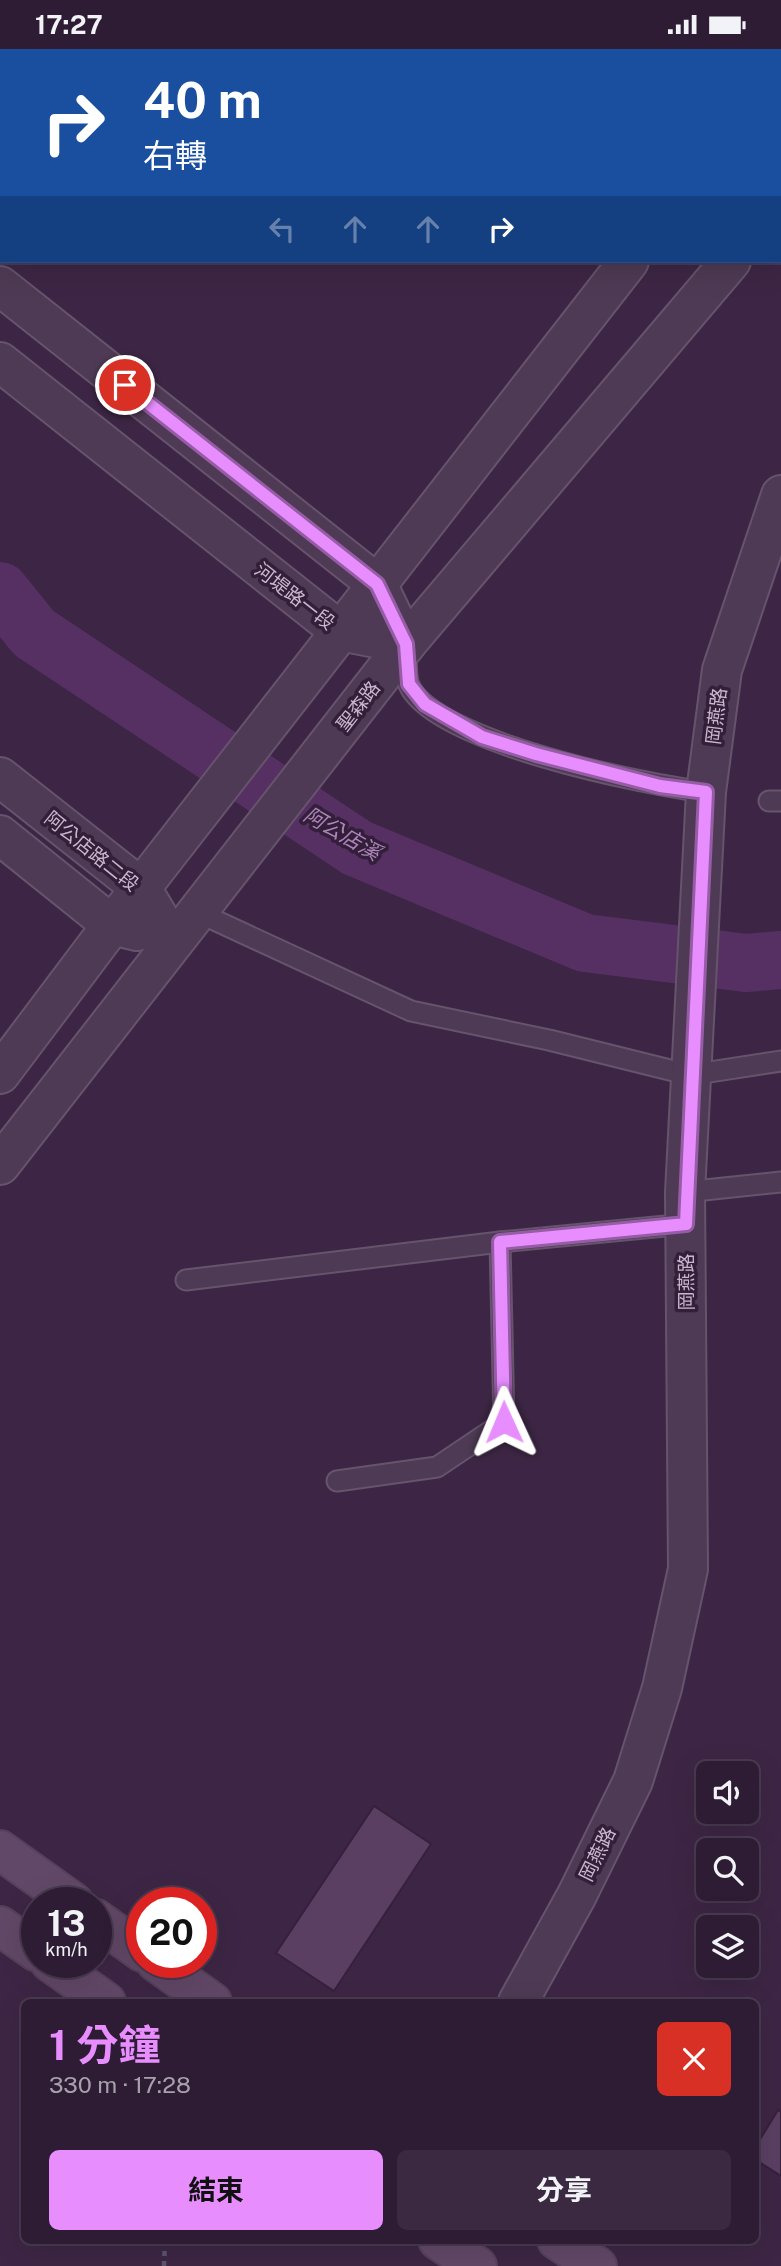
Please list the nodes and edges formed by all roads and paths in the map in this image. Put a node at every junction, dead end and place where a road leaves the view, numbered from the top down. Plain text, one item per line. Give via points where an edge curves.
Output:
1 (627, 263) edge
2 (729, 263) edge
3 (0, 286) edge
4 (0, 362) edge
5 (781, 495) edge
6 (377, 584) junction
7 (406, 644) junction
8 (330, 645) junction
9 (0, 777) edge
10 (706, 803) junction
11 (0, 835) edge
12 (141, 888) junction
13 (193, 914) junction
14 (111, 925) junction
15 (691, 1061) junction
16 (781, 1061) edge
17 (0, 1074) edge
18 (0, 1165) edge
19 (781, 1182) edge
20 (686, 1208) junction
21 (500, 1242) junction
22 (186, 1280) dead end
23 (337, 1481) dead end
24 (0, 1850) edge
25 (52, 1887) edge
26 (0, 1926) edge
27 (21, 1941) edge
28 (72, 1978) edge
29 (178, 1978) edge
30 (102, 1999) edge
31 (208, 1999) edge
32 (520, 1999) edge
33 (165, 2244) edge
34 (444, 2244) edge
35 (563, 2244) edge
36 (164, 2266) edge
37 (477, 2266) edge
38 (597, 2266) edge

1 - 6 street
2 - 7 street, 聖森路
3 - 6 street
4 - 8 street, 河堤路一段
5 - 10 street, 岡燕路 via 722,670
6 - 7 street
6 - 8 street
7 - 8 street, 河堤路一段
7 - 10 lane via 409,684 425,704 482,737
7 - 13 street, 聖森路
8 - 12 street
9 - 12 street, 阿公店路二段
10 - 15 street, 岡燕路
11 - 14 street
12 - 13 street, 阿公店路二段
12 - 14 street
13 - 14 street
13 - 15 lane via 411,1011 549,1040
13 - 18 street, 聖森路
14 - 17 street
15 - 16 lane
15 - 20 street, 岡燕路
19 - 20 lane
20 - 21 lane
20 - 32 street, 岡燕路 via 688,1569 662,1688 633,1781
21 - 22 lane
21 - 23 lane via 504,1422 436,1467
24 - 25 main road
26 - 27 main road
28 - 30 main road
29 - 31 main road
33 - 36 path
34 - 37 main road
35 - 38 main road

